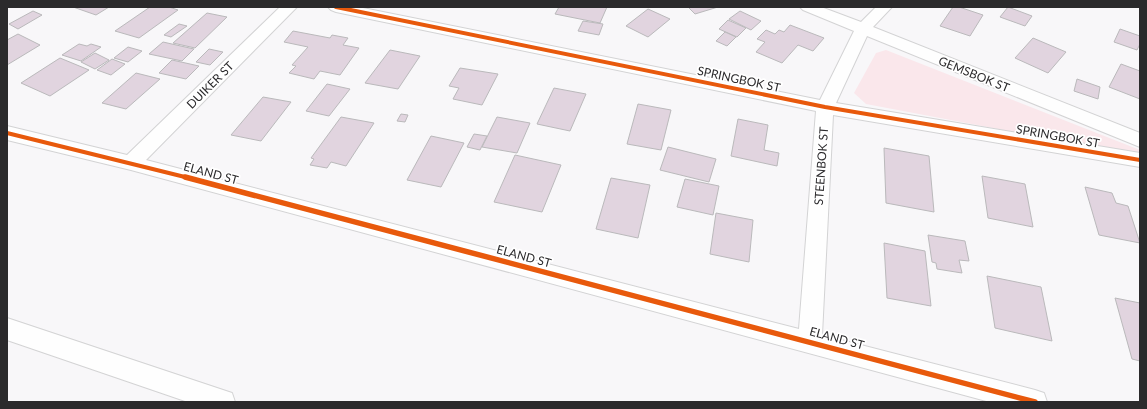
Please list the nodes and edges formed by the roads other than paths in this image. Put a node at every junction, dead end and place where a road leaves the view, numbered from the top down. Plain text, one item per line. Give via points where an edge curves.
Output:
1 (289, 7) edge
2 (336, 7) edge
3 (417, 7) edge
4 (808, 7) edge
5 (884, 7) edge
6 (406, 21) junction
7 (863, 29) junction
8 (825, 107) junction
9 (7, 133) edge
10 (1140, 140) edge
11 (1140, 160) edge
12 (131, 163) junction
13 (7, 329) edge
14 (810, 341) junction
15 (223, 402) edge
16 (1035, 402) edge

1 - 12 street, DUIKER ST
2 - 6 street, SPRINGBOK ST
3 - 6 street
4 - 7 street, GEMSBOK ST
5 - 7 street, STEENBOK ST
6 - 8 street, SPRINGBOK ST
7 - 8 street, STEENBOK ST
7 - 10 street, GEMSBOK ST
8 - 11 street, SPRINGBOK ST
8 - 14 street, STEENBOK ST
9 - 12 street, ELAND ST
12 - 14 street, ELAND ST
13 - 15 street
14 - 16 street, ELAND ST

